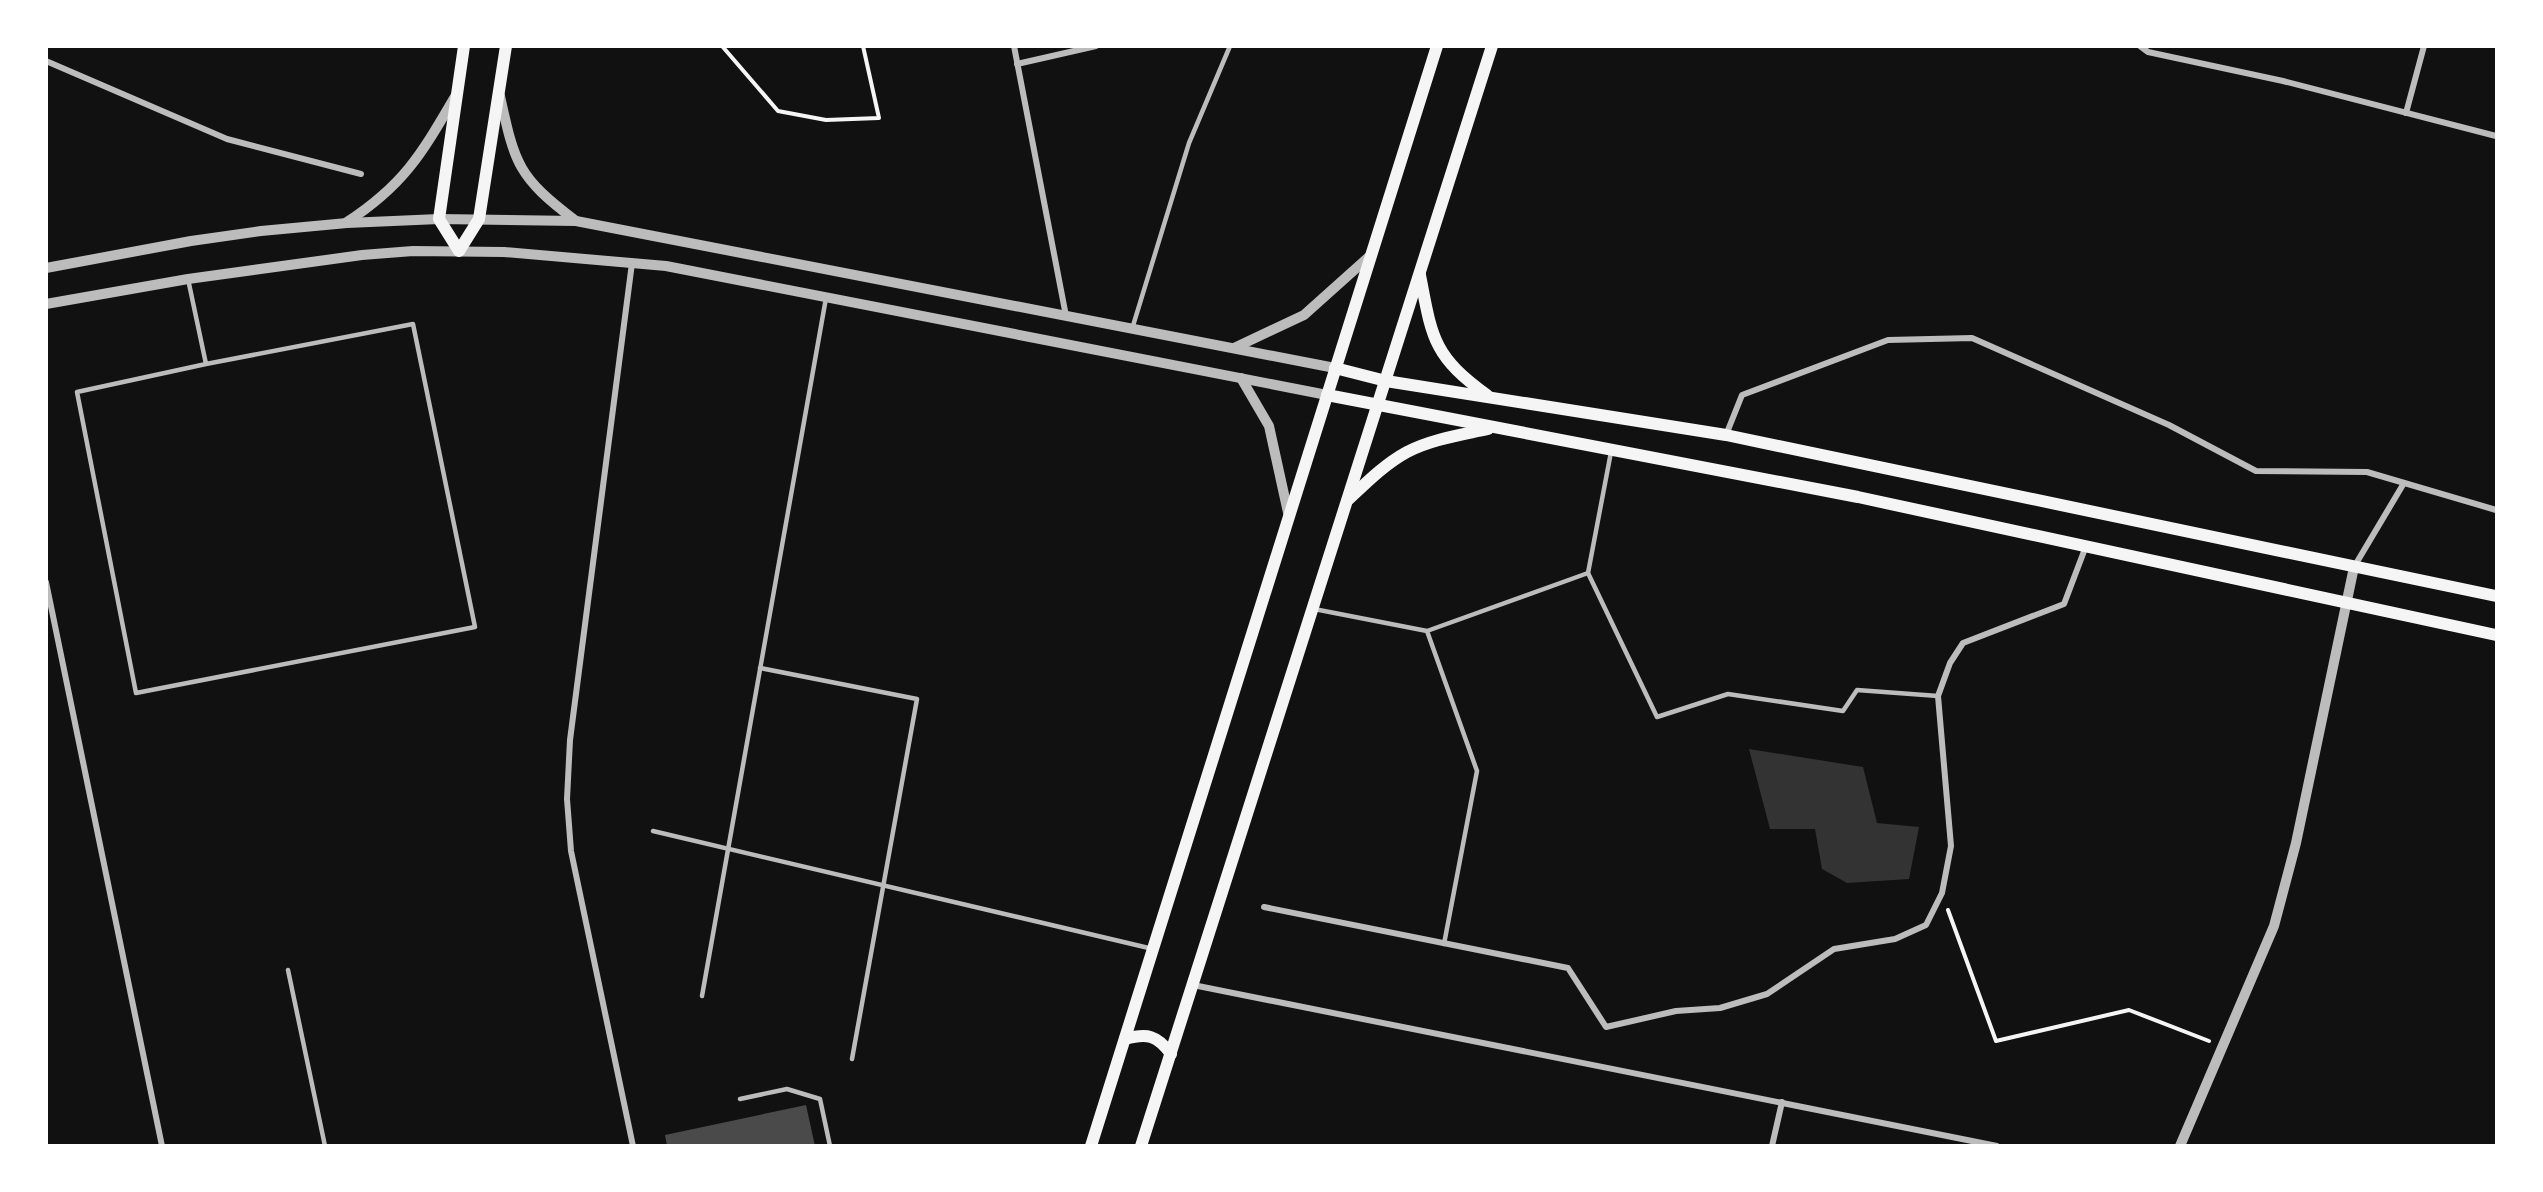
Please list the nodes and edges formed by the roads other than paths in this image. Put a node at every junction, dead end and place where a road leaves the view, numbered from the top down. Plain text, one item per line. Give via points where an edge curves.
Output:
1 (464, 46) edge
2 (506, 46) edge
3 (1014, 46) edge
4 (1096, 46) edge
5 (1230, 46) edge
6 (1437, 46) edge
7 (1492, 46) edge
8 (2140, 46) edge
9 (2424, 46) edge
10 (46, 61) edge
11 (1017, 64) junction
12 (456, 94) junction
13 (499, 94) junction
14 (2406, 113) junction
15 (2496, 136) edge
16 (361, 174) dead end
17 (439, 219) junction
18 (479, 219) junction
19 (576, 221) junction
20 (347, 223) junction
21 (459, 251) junction
22 (1371, 255) junction
23 (632, 264) junction
24 (46, 268) edge
25 (1420, 273) junction
26 (188, 279) junction
27 (826, 297) junction
28 (46, 304) edge
29 (1066, 316) junction
30 (1132, 329) junction
31 (1234, 348) junction
32 (206, 364) junction
33 (1335, 368) junction
34 (1240, 378) junction
35 (1386, 381) junction
36 (1327, 395) junction
37 (1491, 398) junction
38 (1378, 405) junction
39 (1495, 427) junction
40 (1726, 435) junction
41 (1611, 450) junction
42 (2404, 483) junction
43 (1348, 500) junction
44 (2496, 510) edge
45 (1289, 517) junction
46 (2086, 546) junction
47 (2354, 567) junction
48 (1588, 573) junction
49 (46, 582) edge
50 (2496, 596) edge
51 (2346, 602) junction
52 (1314, 609) junction
53 (1427, 632) junction
54 (2496, 634) edge
55 (760, 668) junction
56 (1938, 696) junction
57 (653, 831) dead end
58 (728, 849) junction
59 (883, 886) junction
60 (1264, 908) dead end
61 (1444, 944) junction
62 (1153, 949) junction
63 (288, 970) dead end
64 (1193, 985) junction
65 (702, 996) dead end
66 (1125, 1039) junction
67 (1171, 1054) junction
68 (852, 1059) dead end
69 (740, 1099) dead end
70 (1782, 1102) junction
71 (162, 1146) edge
72 (325, 1146) edge
73 (633, 1146) edge
74 (830, 1146) edge
75 (1091, 1146) edge
76 (1141, 1146) edge
77 (1772, 1146) edge
78 (1998, 1146) edge
79 (2180, 1146) edge

1 - 12 main road
2 - 13 main road
3 - 11 street
4 - 11 street
5 - 30 lane via 1189,143
6 - 22 main road
7 - 25 main road
8 - 14 street via 2148,52
9 - 14 street
10 - 16 street via 227,139
11 - 29 street
12 - 17 main road
12 - 20 street via 421,154 398,183
13 - 18 main road
13 - 19 street via 510,145 529,182
14 - 15 street
17 - 18 street
17 - 20 street
17 - 21 main road
18 - 19 street
18 - 21 main road
19 - 29 street
20 - 24 street via 203,240
21 - 23 street
21 - 26 street via 362,255
22 - 31 street via 1304,315
22 - 33 main road
23 - 27 street via 666,266
23 - 73 street via 570,740 567,799 582,910
25 - 35 main road
25 - 37 main road via 1428,321 1439,350 1461,376
26 - 28 street
26 - 32 lane
27 - 34 street
27 - 55 lane
29 - 30 street
30 - 31 street
31 - 33 street
32 - 32 lane via 77,392 136,693 475,627 413,324
33 - 35 main road
33 - 36 main road
34 - 36 street
34 - 45 street via 1269,426
35 - 37 main road
35 - 38 main road
36 - 38 main road
36 - 45 main road
37 - 40 main road
38 - 39 main road
38 - 43 main road
39 - 41 main road
39 - 43 main road via 1435,441 1408,452
40 - 42 street via 1742,396 1888,340 1972,338 2169,425 2256,471 2367,472
40 - 47 main road
41 - 46 main road via 1858,496
41 - 48 lane
42 - 44 street
42 - 47 street
43 - 52 main road
45 - 62 main road
46 - 51 main road
46 - 56 street via 2064,604 1963,643 1950,663
47 - 50 main road
47 - 51 street
48 - 53 lane
48 - 56 lane via 1657,717 1728,694 1843,711 1857,690
49 - 71 street
51 - 54 main road
51 - 79 street via 2296,843 2274,926
52 - 53 lane
52 - 64 main road
53 - 61 lane via 1477,771
55 - 58 lane
55 - 59 lane via 916,699
56 - 61 street via 1951,846 1942,892 1926,925 1895,939 1834,949 1767,994 1720,1008 1676,1011 1606,1027 1568,968
57 - 58 lane
58 - 59 lane
58 - 65 lane
59 - 62 lane
59 - 68 lane
60 - 61 street
62 - 66 main road
63 - 72 lane
64 - 67 main road
64 - 70 street
66 - 67 main road via 1142,1034 1162,1041
66 - 75 main road
67 - 76 main road
69 - 74 lane via 787,1089 820,1099
70 - 77 street
70 - 78 street

